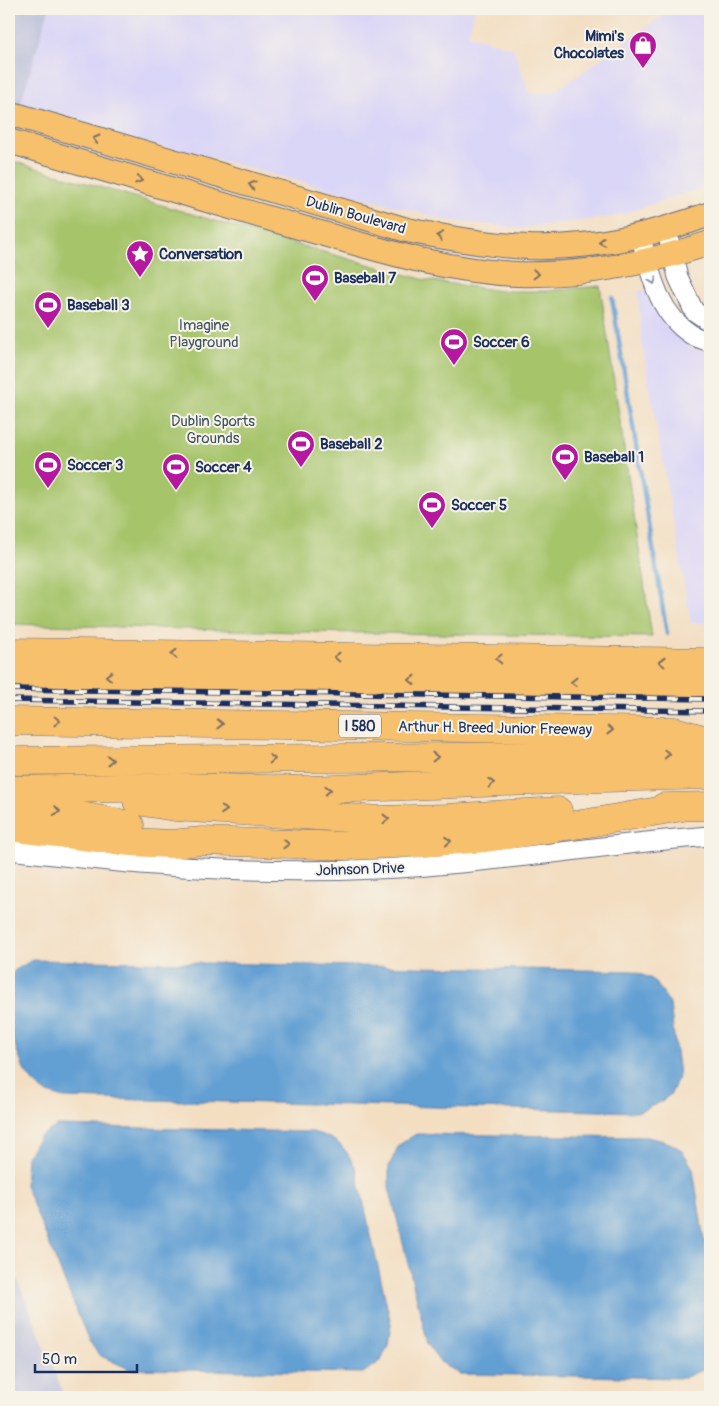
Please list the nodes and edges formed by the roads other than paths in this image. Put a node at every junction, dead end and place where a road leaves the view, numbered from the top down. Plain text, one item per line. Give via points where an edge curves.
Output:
1 (9, 114) edge
2 (9, 141) edge
3 (710, 214) edge
4 (269, 218) junction
5 (374, 221) junction
6 (666, 228) junction
7 (640, 234) junction
8 (710, 243) edge
9 (673, 254) junction
10 (647, 260) junction
11 (710, 322) edge
12 (710, 342) edge
13 (9, 652) edge
14 (710, 662) edge
15 (9, 674) edge
16 (710, 684) edge
17 (9, 721) edge
18 (710, 741) edge
19 (710, 746) edge
20 (9, 761) edge
21 (710, 775) edge
22 (9, 790) edge
23 (175, 797) junction
24 (9, 803) edge
25 (710, 806) edge
26 (682, 807) junction
27 (9, 827) edge
28 (710, 836) edge
29 (202, 841) junction
30 (9, 850) edge

5 -> 1 main road, Dublin Boulevard
2 -> 4 main road, Dublin Boulevard
3 - 6 main road, Dublin Boulevard
4 - 5 main road via 280,209 360,232
4 -> 10 main road, Dublin Boulevard via 428,263 488,272 559,273
7 -> 5 main road, Dublin Boulevard via 591,244 528,247 472,242
6 - 7 main road, Dublin Boulevard
6 - 9 street
7 - 10 street
8 - 9 main road, Dublin Boulevard
9 - 10 main road, Dublin Boulevard
9 - 11 street via 678,277 694,311
10 -> 12 street via 652,282 669,314 692,335
14 -> 13 highway
16 -> 15 highway
17 -> 18 highway, Arthur H. Breed Junior Freeway / I 580 via 674,731
20 -> 19 highway via 674,754
23 -> 21 highway
22 - 23 highway via 69,790
23 -> 26 highway via 380,820
24 -> 29 highway
25 - 26 highway
29 -> 26 highway via 346,846 418,843 504,835
27 - 29 highway via 131,842 172,844
28 - 30 street, Johnson Drive via 643,841 480,862 312,871 141,864

